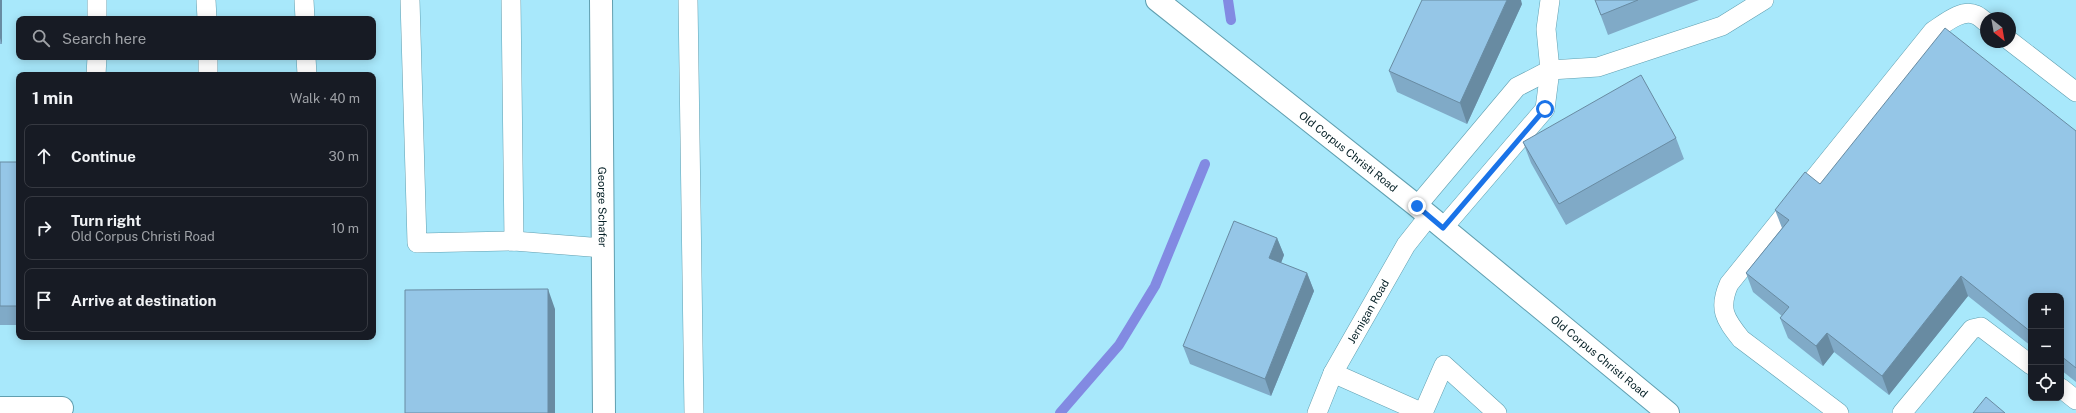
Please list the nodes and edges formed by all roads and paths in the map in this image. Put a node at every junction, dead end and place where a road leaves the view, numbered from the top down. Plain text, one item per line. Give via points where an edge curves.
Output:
1 (97, 0) edge
2 (206, 0) edge
3 (304, 0) edge
4 (410, 0) edge
5 (511, 0) edge
6 (601, 0) edge
7 (688, 0) edge
8 (1157, 0) edge
9 (1550, 0) edge
10 (1764, 0) edge
11 (97, 16) edge
12 (207, 16) edge
13 (305, 16) edge
14 (1980, 18) edge
15 (2016, 46) edge
16 (97, 60) edge
17 (208, 60) edge
18 (306, 60) edge
19 (1550, 70) junction
20 (96, 72) edge
21 (208, 72) edge
22 (307, 72) edge
23 (2076, 92) edge
24 (1430, 217) junction
25 (514, 241) junction
26 (603, 248) junction
27 (2028, 363) edge
28 (1333, 373) junction
29 (2064, 390) edge
30 (2076, 400) edge
31 (0, 408) edge
32 (62, 408) dead end
33 (1827, 410) edge
34 (604, 413) edge
35 (694, 413) edge
36 (1317, 413) edge
37 (1498, 413) edge
38 (1668, 413) edge
39 (1902, 413) edge

1 - 11 lane
2 - 12 lane
3 - 13 lane
4 - 25 lane via 417,243
5 - 25 lane
6 - 26 street, George Schafer
7 - 35 lane
8 - 24 street, Old Corpus Christi Road
9 - 19 lane via 1546,29
10 - 19 lane via 1722,26 1598,67
14 - 33 lane via 1975,14 1965,14 1953,18 1933,31 1729,284 1723,298 1723,310 1741,339
15 - 23 lane
16 - 20 lane
17 - 21 lane
18 - 22 lane
19 - 24 lane via 1517,87
19 - 24 lane via 1545,109
24 - 28 lane, Jernigan Road via 1406,245
24 - 38 street, Old Corpus Christi Road
25 - 26 lane
26 - 34 street, George Schafer
27 - 39 lane via 1981,327 1972,329
28 - 36 lane, Jernigan Road
28 - 37 lane via 1423,412 1444,366
29 - 30 lane
31 - 32 street

